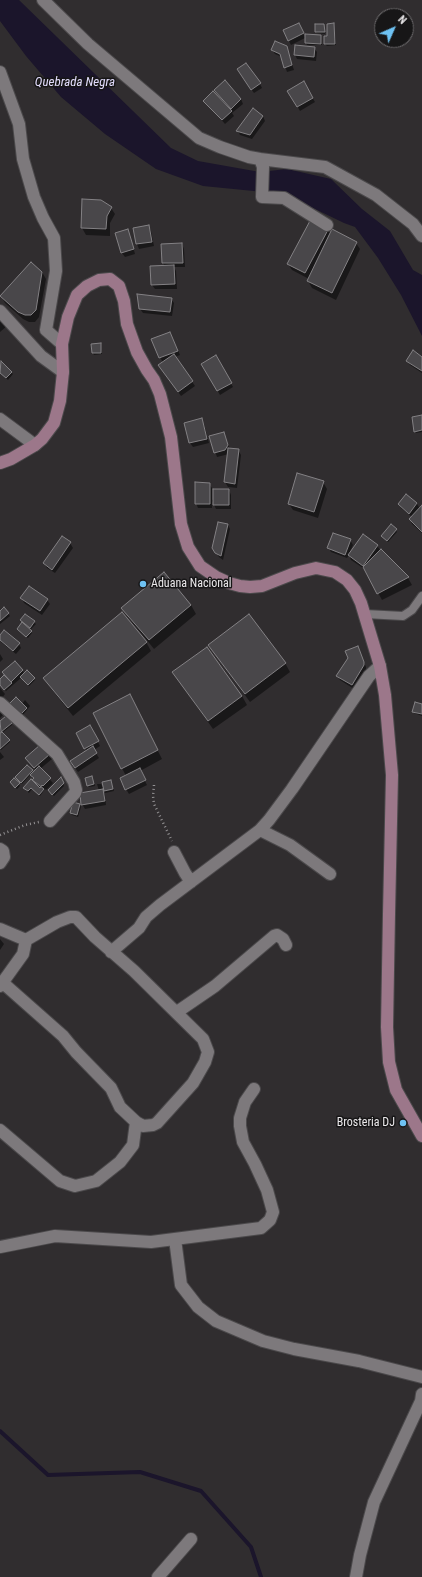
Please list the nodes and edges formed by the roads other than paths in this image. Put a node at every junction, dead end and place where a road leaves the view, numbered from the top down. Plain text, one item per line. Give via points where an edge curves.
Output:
1 (44, 0) edge
2 (0, 72) edge
3 (262, 163) junction
4 (327, 225) dead end
5 (422, 236) edge
6 (0, 311) edge
7 (62, 344) junction
8 (63, 372) junction
9 (0, 419) edge
10 (35, 445) junction
11 (0, 463) edge
12 (422, 596) edge
13 (365, 614) junction
14 (380, 666) junction
15 (0, 703) edge
16 (50, 821) road end
17 (260, 830) junction
18 (0, 849) edge
19 (174, 852) road end
20 (0, 863) edge
21 (330, 874) dead end
22 (190, 882) junction
23 (0, 929) edge
24 (26, 940) junction
25 (286, 945) dead end
26 (111, 952) junction
27 (2, 984) edge
28 (177, 1012) junction
29 (254, 1089) dead end
30 (136, 1122) junction
31 (0, 1130) edge
32 (422, 1136) edge
33 (175, 1239) junction
34 (0, 1247) edge
35 (422, 1377) edge
36 (422, 1394) edge
37 (191, 1539) dead end
38 (158, 1577) edge
39 (356, 1577) edge

1 - 3 street via 88,44 199,138
2 - 7 street via 19,124 23,159 34,198 54,238 56,272 46,330
3 - 4 street via 262,197 284,198
3 - 5 street via 325,167 376,195 413,224
6 - 8 street via 41,356
7 - 8 main road
7 - 13 main road via 68,317 77,295 99,280 110,279 118,286 137,352 160,394 171,437 181,524 188,547 200,566 229,583 250,587 262,586 316,568 335,572 347,580 355,590
8 - 10 main road via 60,401 54,423
9 - 10 street
10 - 11 main road
12 - 13 lane via 412,610 402,616
13 - 14 main road
14 - 17 street via 369,676 292,789
14 - 32 main road via 392,775 388,921 389,1062 396,1090
15 - 16 street via 58,754 74,782 75,793
17 - 21 street via 290,845
17 - 22 street
18 - 20 street via 4,857
19 - 22 street
22 - 26 street via 146,917 139,928
23 - 24 street
24 - 26 street via 57,922 76,917
24 - 27 street via 23,954
25 - 28 street via 284,939 278,935 274,936 215,986
26 - 28 street
27 - 30 street via 63,1036 111,1088 120,1107
28 - 30 street via 203,1039 208,1052 205,1062 193,1083 157,1123 148,1127
29 - 33 street via 242,1110 241,1135 267,1190 272,1216 261,1228
30 - 31 street via 133,1145 120,1162 96,1181 75,1186 60,1181
33 - 34 street via 152,1242 55,1236
33 - 35 street via 181,1285 198,1307 216,1321 264,1341
36 - 39 street via 374,1502
37 - 38 street

